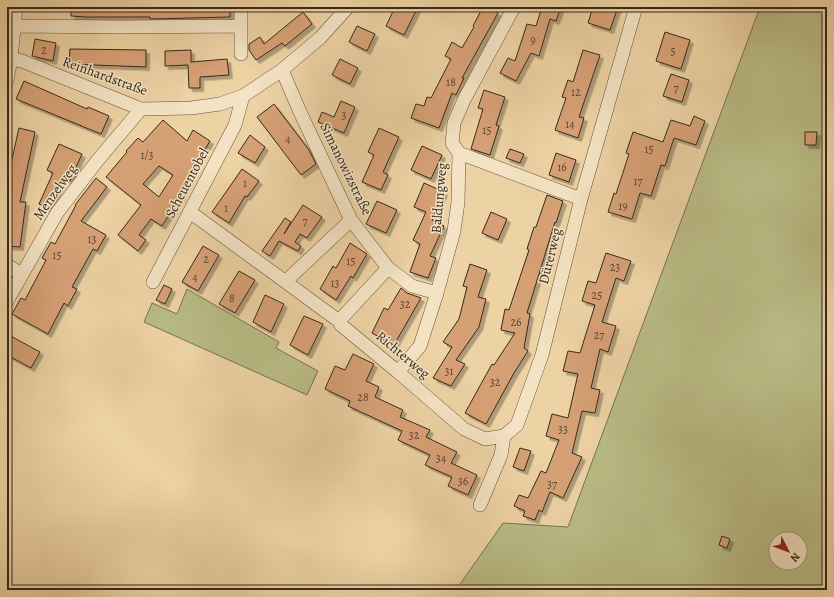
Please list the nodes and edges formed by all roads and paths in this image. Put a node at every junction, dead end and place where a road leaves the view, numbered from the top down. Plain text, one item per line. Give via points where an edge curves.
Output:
1 (16, 7) edge
2 (241, 7) edge
3 (348, 7) edge
4 (514, 7) edge
5 (636, 7) edge
6 (14, 26) junction
7 (241, 26) junction
8 (241, 54) dead end
9 (11, 59) junction
10 (282, 70) junction
11 (7, 80) edge
12 (243, 96) junction
13 (141, 109) junction
14 (459, 153) junction
15 (581, 199) junction
16 (190, 212) junction
17 (351, 220) junction
18 (7, 265) edge
19 (388, 268) junction
20 (22, 274) junction
21 (286, 281) junction
22 (153, 282) dead end
23 (437, 293) junction
24 (7, 301) edge
25 (338, 321) junction
26 (398, 372) junction
27 (504, 436) junction
28 (480, 505) dead end

1 - 6 street
2 - 7 street
3 - 10 street, Reinhardstraße via 320,38
4 - 14 street, Baldungweg via 454,123 452,143
5 - 15 street, Dürerweg
6 - 7 street
6 - 9 street
7 - 8 street
9 - 11 street
9 - 13 street, Reinhardstraße via 22,61
10 - 12 street, Reinhardstraße
10 - 17 street, Simanowizstraße
12 - 13 street, Reinhardstraße via 220,104 191,108
12 - 16 street, Scheuentobel via 235,125
13 - 20 street, Menzelweg via 57,213
14 - 15 street
14 - 23 street, Baldungweg via 458,202 454,231
15 - 27 street, Dürerweg via 542,355 516,425
16 - 21 street, Richterweg
16 - 22 street, Scheuentobel
17 - 19 street, Simanowizstraße
17 - 21 street
18 - 20 street
19 - 23 street, Simanowizstraße via 412,286
19 - 25 street
20 - 24 street, Menzelweg
21 - 25 street, Richterweg
23 - 26 street, Baldungweg via 420,346
25 - 26 street, Richterweg
26 - 27 street, Richterweg via 464,429 486,439
27 - 28 street via 501,455

